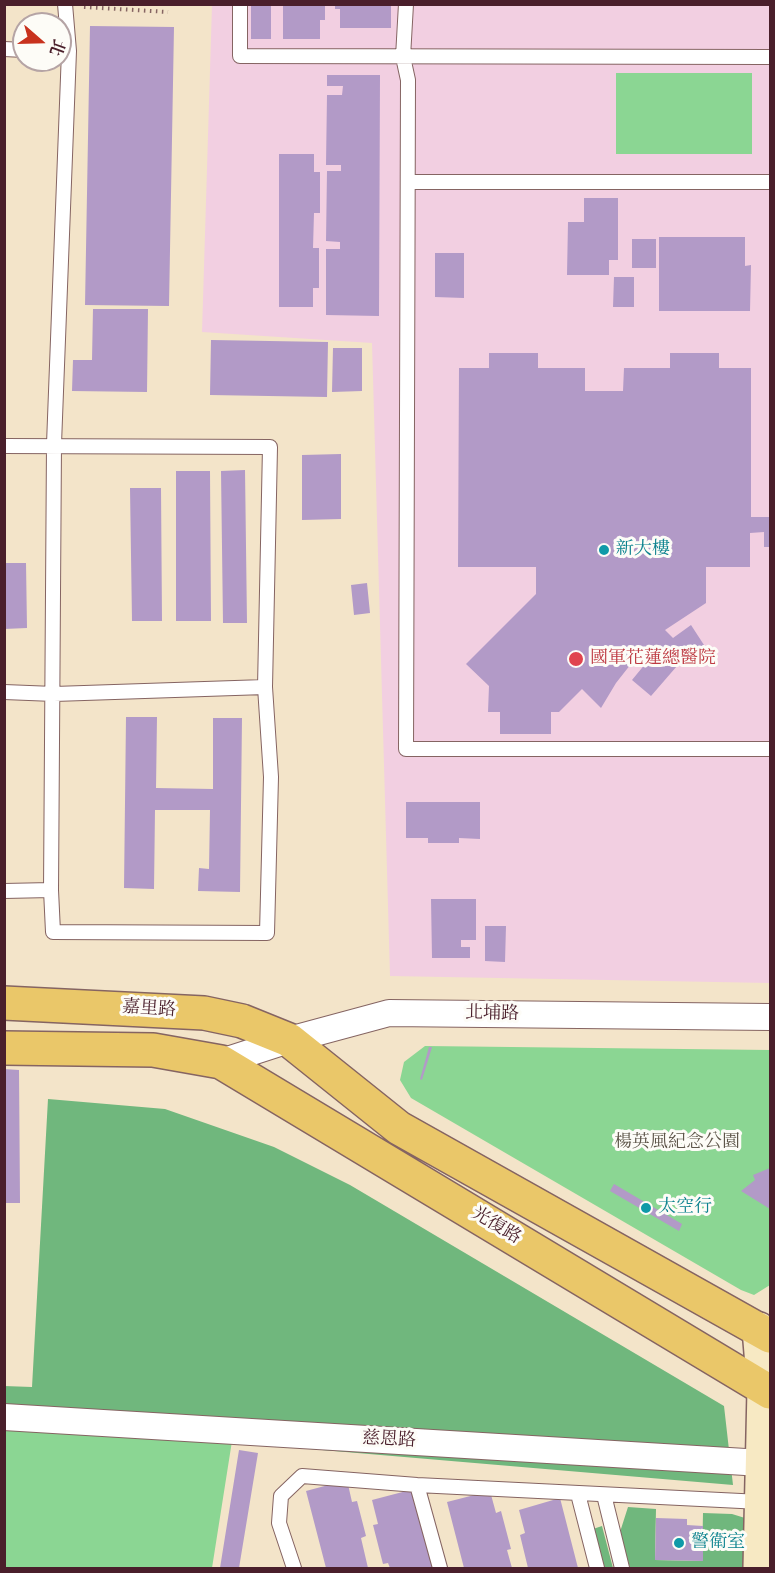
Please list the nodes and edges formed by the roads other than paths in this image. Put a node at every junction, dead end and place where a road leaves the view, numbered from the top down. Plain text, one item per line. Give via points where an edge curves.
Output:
1 (240, 4) edge
2 (406, 4) edge
3 (403, 57) junction
4 (771, 57) edge
5 (64, 72) edge
6 (408, 182) junction
7 (771, 182) edge
8 (54, 444) junction
9 (4, 446) edge
10 (265, 687) junction
11 (4, 692) edge
12 (54, 694) junction
13 (771, 749) edge
14 (51, 890) junction
15 (4, 891) edge
16 (4, 1003) edge
17 (771, 1017) edge
18 (289, 1040) junction
19 (4, 1048) edge
20 (221, 1062) junction
21 (767, 1329) edge
22 (767, 1390) edge
23 (4, 1417) edge
24 (766, 1459) edge
25 (417, 1485) junction
26 (578, 1494) junction
27 (604, 1495) junction
28 (761, 1502) junction
29 (294, 1569) edge
30 (440, 1569) edge
31 (597, 1569) edge
32 (622, 1569) edge
33 (760, 1569) edge

1 - 3 lane via 240,56
2 - 3 lane
3 - 4 lane
3 - 6 lane via 408,80
5 - 8 lane
6 - 7 lane
6 - 13 lane via 406,748
8 - 9 lane
8 - 10 lane via 270,447
8 - 12 lane
10 - 12 lane
10 - 14 lane via 271,777 267,933 52,932
11 - 12 lane
12 - 14 lane
14 - 15 lane
16 - 18 main road, 嘉里路 via 204,1013 242,1021
17 - 18 street, 北埔路 via 389,1013
18 - 20 street, 北埔路
18 - 21 main road, 光復路 via 399,1128
19 - 20 main road via 153,1050
20 - 22 main road, 光復路
21 - 22 street
22 - 24 street
23 - 24 street, 慈恩路
24 - 28 street
25 - 26 lane
25 - 29 lane via 302,1476 281,1496 279,1523
25 - 30 lane
26 - 27 lane
26 - 31 lane
27 - 28 lane
27 - 32 lane
28 - 33 street

